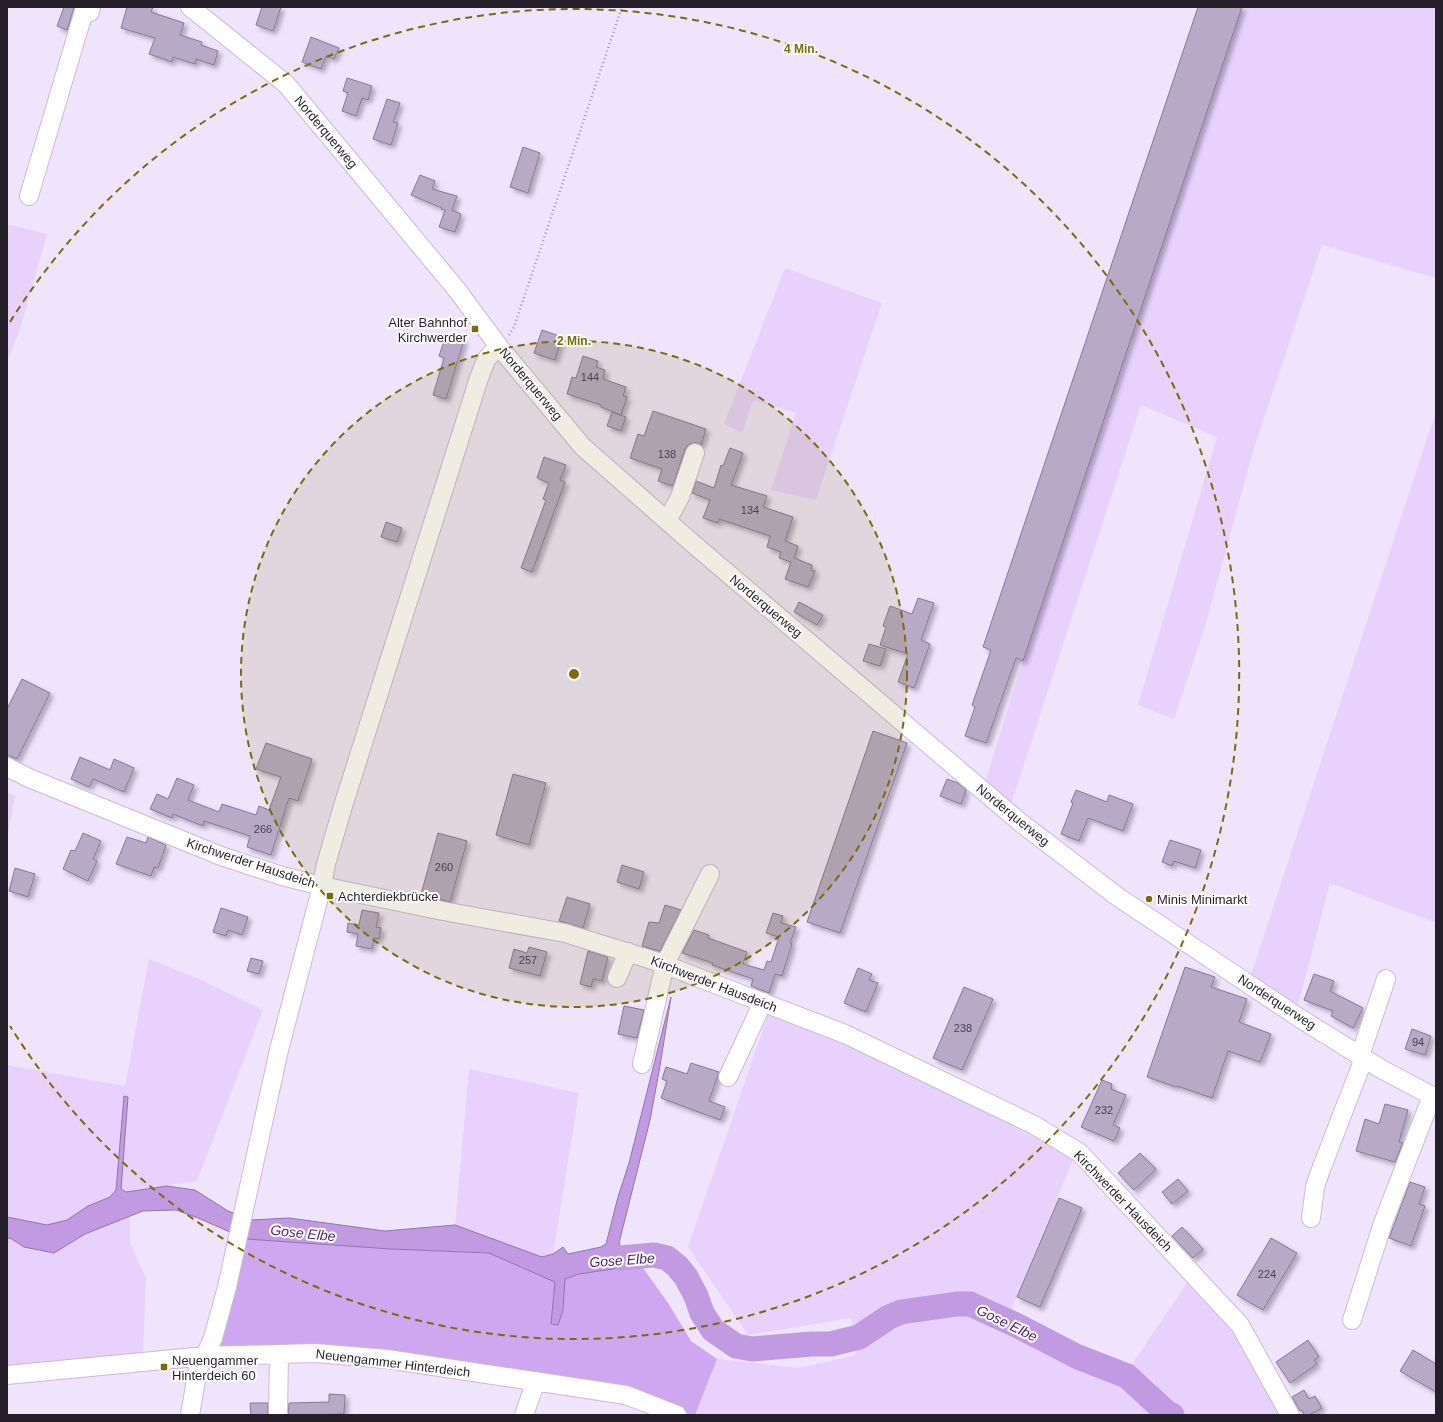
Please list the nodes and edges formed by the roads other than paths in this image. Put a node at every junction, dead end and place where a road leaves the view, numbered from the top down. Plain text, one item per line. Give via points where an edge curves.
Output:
1 (91, 7) edge
2 (190, 7) edge
3 (29, 196) dead end
4 (500, 348) junction
5 (695, 453) dead end
6 (667, 521) junction
7 (7, 767) edge
8 (710, 874) dead end
9 (322, 886) junction
10 (628, 952) junction
11 (665, 964) junction
12 (617, 978) dead end
13 (1386, 979) dead end
14 (763, 1002) junction
15 (1362, 1057) junction
16 (642, 1064) dead end
17 (728, 1077) dead end
18 (1434, 1097) edge
19 (1311, 1218) dead end
20 (1352, 1320) dead end
21 (279, 1354) junction
22 (205, 1356) junction
23 (7, 1375) edge
24 (536, 1381) junction
25 (190, 1415) edge
26 (278, 1415) edge
27 (524, 1415) edge
28 (677, 1415) edge
29 (1290, 1415) edge

1 - 3 street via 90,12 84,11
2 - 4 street, Norderquerweg via 286,84 457,290
4 - 6 street, Norderquerweg via 583,447
4 - 9 street via 486,359 479,378 354,768
5 - 6 street via 680,497
6 - 15 street, Norderquerweg via 1021,823 1118,897
7 - 9 street, Kirchwerder Hausdeich via 221,856
8 - 11 street
9 - 10 street, Kirchwerder Hausdeich via 565,933
9 - 22 street via 279,1050 237,1245 213,1338
10 - 11 street, Kirchwerder Hausdeich
10 - 12 street
11 - 14 street, Kirchwerder Hausdeich
11 - 16 street
13 - 15 street
14 - 17 street
14 - 29 street, Kirchwerder Hausdeich via 852,1037 1034,1125 1080,1153 1240,1325
15 - 18 street, Norderquerweg
15 - 19 street via 1315,1187
18 - 20 street via 1383,1223
21 - 22 street, Neuengammer Hinterdeich
21 - 24 street, Neuengammer Hinterdeich via 315,1353 387,1359
21 - 26 street
22 - 23 street, Neuengammer Hinterdeich
22 - 25 street via 198,1368
24 - 27 street
24 - 28 street, Neuengammer Hinterdeich via 626,1395

